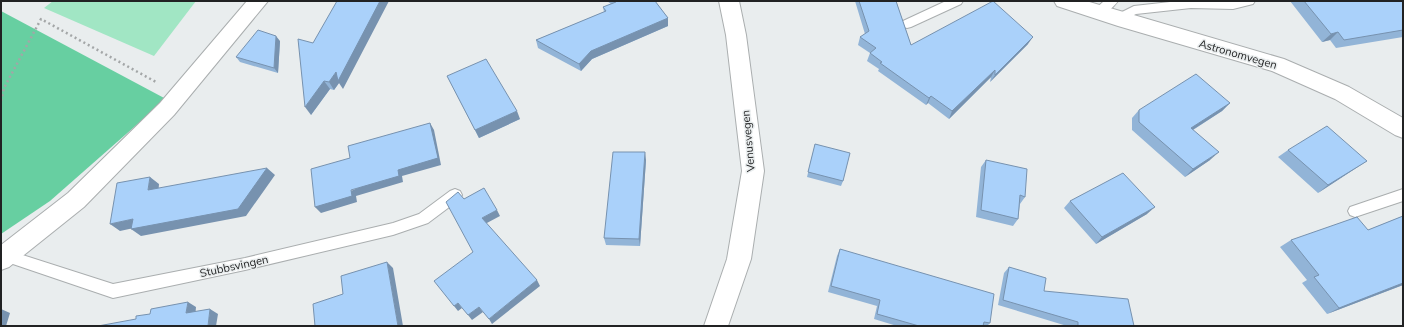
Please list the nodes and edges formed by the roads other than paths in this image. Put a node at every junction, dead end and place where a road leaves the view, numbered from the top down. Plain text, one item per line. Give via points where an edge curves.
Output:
1 (258, 1) edge
2 (729, 1) edge
3 (957, 1) edge
4 (1064, 1) edge
5 (1249, 1) edge
6 (1109, 11) edge
7 (907, 24) dead end
8 (1403, 129) edge
9 (455, 195) edge
10 (1403, 195) edge
11 (1355, 211) dead end
12 (4, 257) edge
13 (716, 326) edge

1 - 12 street, Stubbsvingen via 167,109 76,200
2 - 13 street, Venusvegen via 736,35 753,171 739,259
3 - 7 lane
4 - 6 street, Astronomvegen
5 - 6 lane
6 - 8 street, Astronomvegen via 1277,65 1342,93
9 - 12 lane, Stubbsvingen via 423,219 393,229 245,264 113,291
10 - 11 lane

